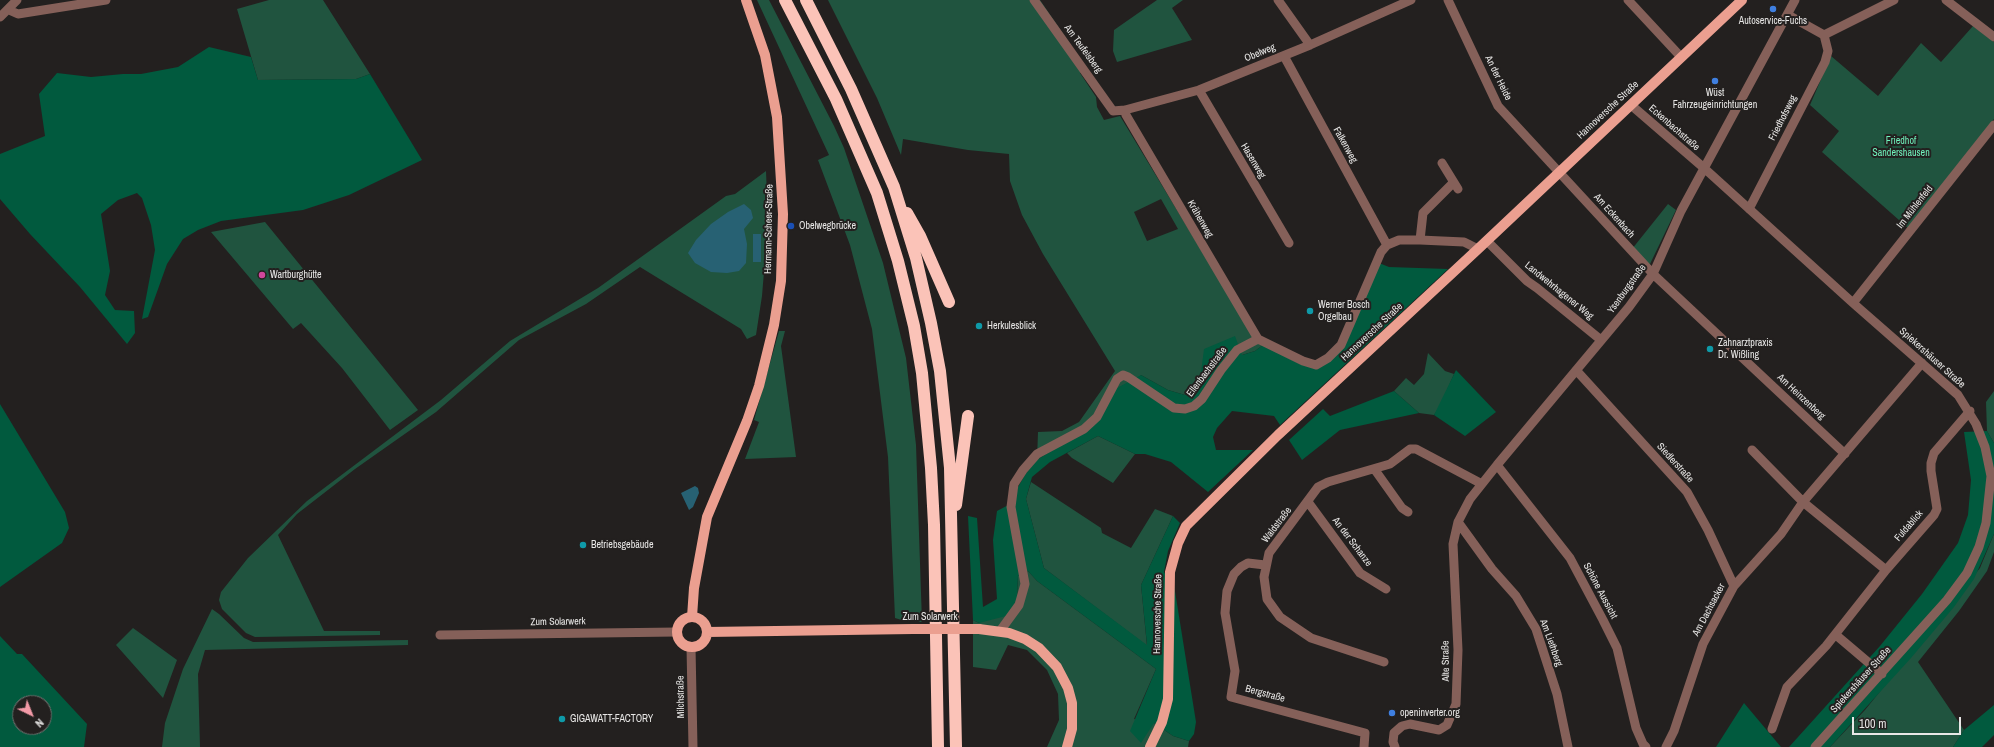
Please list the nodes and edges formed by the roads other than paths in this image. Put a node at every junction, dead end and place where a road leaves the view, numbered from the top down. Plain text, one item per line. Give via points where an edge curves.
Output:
1 (17, 0) edge
2 (106, 0) edge
3 (746, 0) edge
4 (785, 0) edge
5 (806, 0) edge
6 (1034, 0) edge
7 (1278, 0) edge
8 (1448, 0) edge
9 (1628, 0) edge
10 (1742, 0) edge
11 (1795, 0) edge
12 (1894, 0) edge
13 (1946, 0) edge
14 (1407, 1) edge
15 (9, 10) junction
16 (1788, 15) junction
17 (0, 17) edge
18 (1824, 36) junction
19 (1994, 37) edge
20 (1310, 45) junction
21 (1284, 56) junction
22 (1681, 57) junction
23 (1199, 90) junction
24 (1630, 105) junction
25 (1125, 110) junction
26 (1113, 111) joint
27 (1994, 125) edge
28 (1442, 163) dead end
29 (1704, 168) junction
30 (1560, 172) junction
31 (894, 187) junction
32 (1749, 209) junction
33 (1420, 240) junction
34 (1487, 241) junction
35 (1289, 243) dead end
36 (1387, 245) junction
37 (1478, 249) junction
38 (1652, 274) junction
39 (949, 302) dead end
40 (1853, 303) junction
41 (1258, 339) junction
42 (1601, 340) junction
43 (1922, 363) junction
44 (1576, 370) junction
45 (1970, 411) junction
46 (968, 416) dead end
47 (1752, 450) dead end
48 (1845, 454) junction
49 (1497, 465) junction
50 (1375, 470) junction
51 (1482, 484) junction
52 (1308, 502) junction
53 (1803, 502) junction
54 (1408, 512) dead end
55 (1458, 522) junction
56 (952, 524) junction
57 (1265, 565) junction
58 (1886, 570) junction
59 (1734, 586) junction
60 (1386, 589) dead end
61 (692, 617) junction
62 (1000, 631) junction
63 (677, 632) junction
64 (707, 632) junction
65 (440, 635) dead end
66 (1836, 635) junction
67 (691, 648) junction
68 (1384, 662) dead end
69 (1882, 674) junction
70 (1772, 729) dead end
71 (693, 747) edge
72 (938, 747) edge
73 (956, 747) edge
74 (1067, 747) edge
75 (1150, 747) edge
76 (1364, 747) edge
77 (1395, 747) edge
78 (1568, 747) edge
79 (1646, 747) edge
80 (1666, 747) edge
81 (1815, 747) edge

1 - 15 street
2 - 15 street via 18,14
3 - 61 main road, Hermann-Scheer-Straße via 765,55 777,117 783,214 781,280 774,325 759,386 707,517 694,588
4 - 72 highway via 836,99 877,193 898,261 914,326 922,373 931,468
5 - 31 highway via 851,90
6 - 26 street, Am Teufelsberg
7 - 20 street
8 - 30 street, An der Heide via 1498,106
9 - 22 street
10 - 22 main road, Hannoversche Straße
11 - 16 street, Ysenburgstraße
12 - 18 street
13 - 19 street
14 - 20 street, Obelweg
15 - 17 street
16 - 18 street
16 - 29 street, Ysenburgstraße
18 - 32 street, Friedhofsweg via 1828,50 1825,62
20 - 21 street, Obelweg
21 - 23 street, Obelweg
21 - 36 street, Falkenweg
22 - 24 main road, Hannoversche Straße
23 - 25 street, Obelweg
23 - 35 street, Hasenweg
24 - 29 street, Eckenbachstraße
24 - 30 main road, Hannoversche Straße
25 - 26 street, Obelweg
25 - 41 street, Krähenweg
27 - 40 street, Im Mühlenfeld
28 - 33 street via 1455,186 1423,213
29 - 32 street, Spiekershäuser Straße
29 - 38 street, Ysenburgstraße
30 - 34 main road, Hannoversche Straße
30 - 38 street, Am Eckenbach
31 - 39 highway via 920,236
31 - 56 highway via 916,258 932,323 950,468
32 - 40 street, Spiekershäuser Straße
33 - 36 street via 1399,240
33 - 37 street via 1464,242
34 - 37 main road, Hannoversche Straße
34 - 42 street, Landwehrhagener Weg via 1527,281
36 - 41 street via 1381,252 1341,345 1328,358 1316,365
37 - 75 main road, Hannoversche Straße via 1278,435 1186,526 1170,572 1168,699 1162,722
38 - 42 street, Ysenburgstraße
38 - 48 street, Am Heinzenberg
40 - 43 street, Spiekershäuser Straße
41 - 62 street, Ellenbachstraße via 1237,350 1202,399 1190,408 1174,408 1136,381 1123,376 1113,385 1097,418 1084,429 1037,454 1030,461 1014,484 1011,500 1012,520 1025,584 1019,605
42 - 44 street, Ysenburgstraße
43 - 45 street, Spiekershäuser Straße via 1958,395
43 - 48 street, Am Dachsacker
44 - 49 street, Ysenburgstraße
44 - 59 street, Siedlerstraße via 1687,492
45 - 58 street, Fuldablick via 1934,453 1930,472 1937,509
45 - 69 street, Spiekershäuser Straße via 1985,447 1991,476 1986,523 1979,547 1968,573
46 - 56 highway via 959,491
47 - 53 street
48 - 53 street, Am Dachsacker
49 - 51 street, Ysenburgstraße
49 - 79 street, Schöne Aussicht via 1570,558 1603,620 1617,648 1636,728 1642,744
50 - 51 street, Waldstraße via 1390,464 1410,449
50 - 52 street, Waldstraße via 1328,482 1318,488
50 - 54 street via 1402,508
51 - 55 street, Ysenburgstraße via 1470,499
52 - 57 street, Waldstraße via 1269,553
52 - 60 street, An der Schanze via 1360,573
53 - 58 street
53 - 59 street, Am Dachsacker via 1781,534
55 - 77 street, Alte Straße via 1453,544 1458,650 1456,704 1447,725 1439,730 1410,724 1402,726 1394,733
55 - 78 street, Am Liethberg via 1492,569 1516,596 1536,629 1557,694
56 - 73 highway
57 - 68 street, Waldstraße via 1267,599 1280,617 1311,638
57 - 76 street, Bergstraße via 1248,563 1241,567 1234,574 1227,591 1225,613 1235,671 1231,697 1365,733
58 - 66 street, Fuldablick
59 - 80 street, Am Dachsacker via 1703,644 1674,731
61 - 63 main road via 681,622
61 - 64 main road via 702,621
62 - 64 main road, Zum Solarwerk, bridge via 913,629
62 - 74 main road, Zum Solarwerk via 1017,635 1036,645 1062,674 1073,711
63 - 65 street, Zum Solarwerk
63 - 67 main road via 680,642
64 - 67 main road via 703,642
66 - 69 street
66 - 70 street, Fuldablick via 1787,688
67 - 71 street, Milchstraße
69 - 81 street, Spiekershäuser Straße

